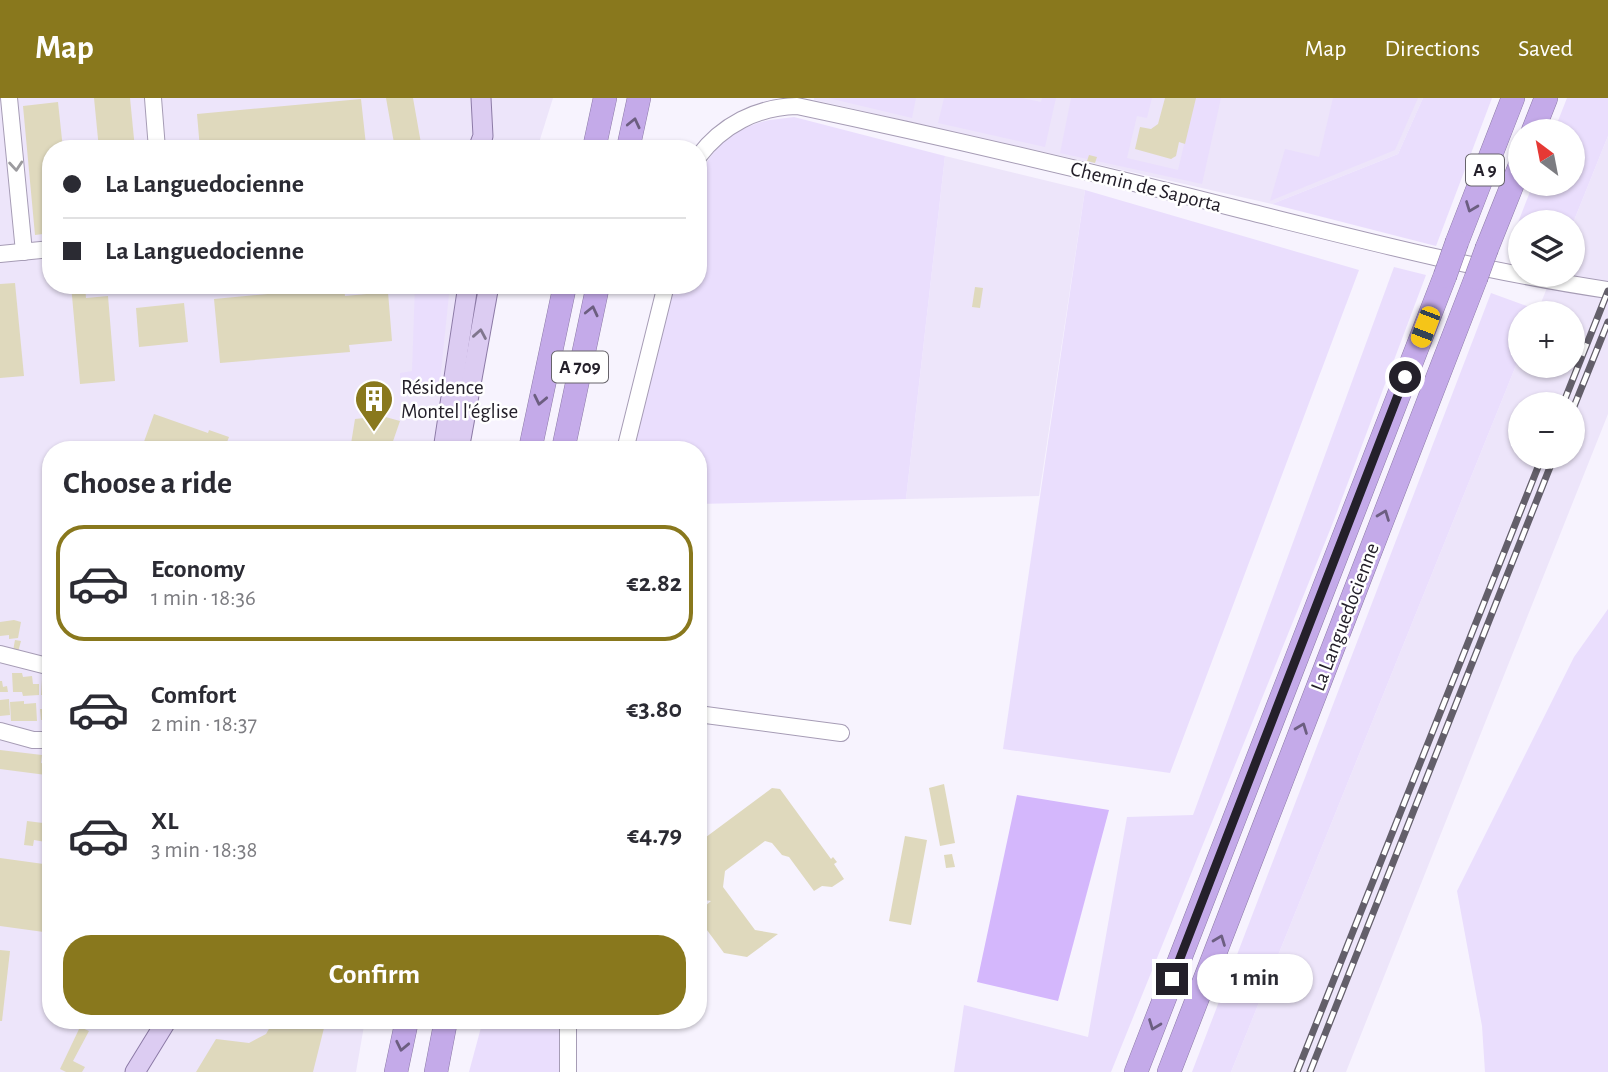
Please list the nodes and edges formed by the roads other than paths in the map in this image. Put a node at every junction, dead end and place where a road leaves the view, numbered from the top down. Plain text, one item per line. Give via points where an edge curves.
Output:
1 (9, 98) edge
2 (152, 98) edge
3 (481, 98) edge
4 (605, 98) edge
5 (639, 98) edge
6 (1513, 98) edge
7 (1546, 98) edge
8 (1538, 119) edge
9 (156, 140) edge
10 (484, 140) edge
11 (596, 140) edge
12 (630, 140) edge
13 (707, 144) edge
14 (1508, 196) edge
15 (42, 250) edge
16 (24, 252) junction
17 (0, 254) edge
18 (1608, 290) edge
19 (467, 294) edge
20 (487, 294) edge
21 (563, 294) edge
22 (596, 294) edge
23 (664, 294) edge
24 (444, 441) edge
25 (461, 441) edge
26 (532, 441) edge
27 (565, 441) edge
28 (627, 441) edge
29 (0, 654) edge
30 (42, 665) edge
31 (707, 715) edge
32 (0, 731) edge
33 (841, 733) dead end
34 (42, 740) edge
35 (161, 1029) edge
36 (405, 1029) edge
37 (444, 1029) edge
38 (568, 1029) edge
39 (135, 1072) edge
40 (396, 1072) edge
41 (436, 1072) edge
42 (568, 1072) edge
43 (1136, 1072) edge
44 (1169, 1072) edge

1 -> 16 street
2 - 9 street
3 - 10 main road
4 - 11 highway
12 -> 5 highway
6 -> 43 highway, La Languedocienne / A 9, bridge
7 - 8 highway
13 - 18 street, Chemin de Saporta via 750,115 797,106 1391,248
44 -> 14 highway, La Languedocienne / A 9, bridge
15 - 16 street
16 - 17 street
19 - 24 main road
25 -> 20 main road
21 -> 26 highway, A 709
27 -> 22 highway, A 709
23 - 28 street
29 - 30 street
31 - 33 street
32 - 34 street
35 - 39 main road
36 -> 40 highway
37 - 41 highway
38 - 42 street

